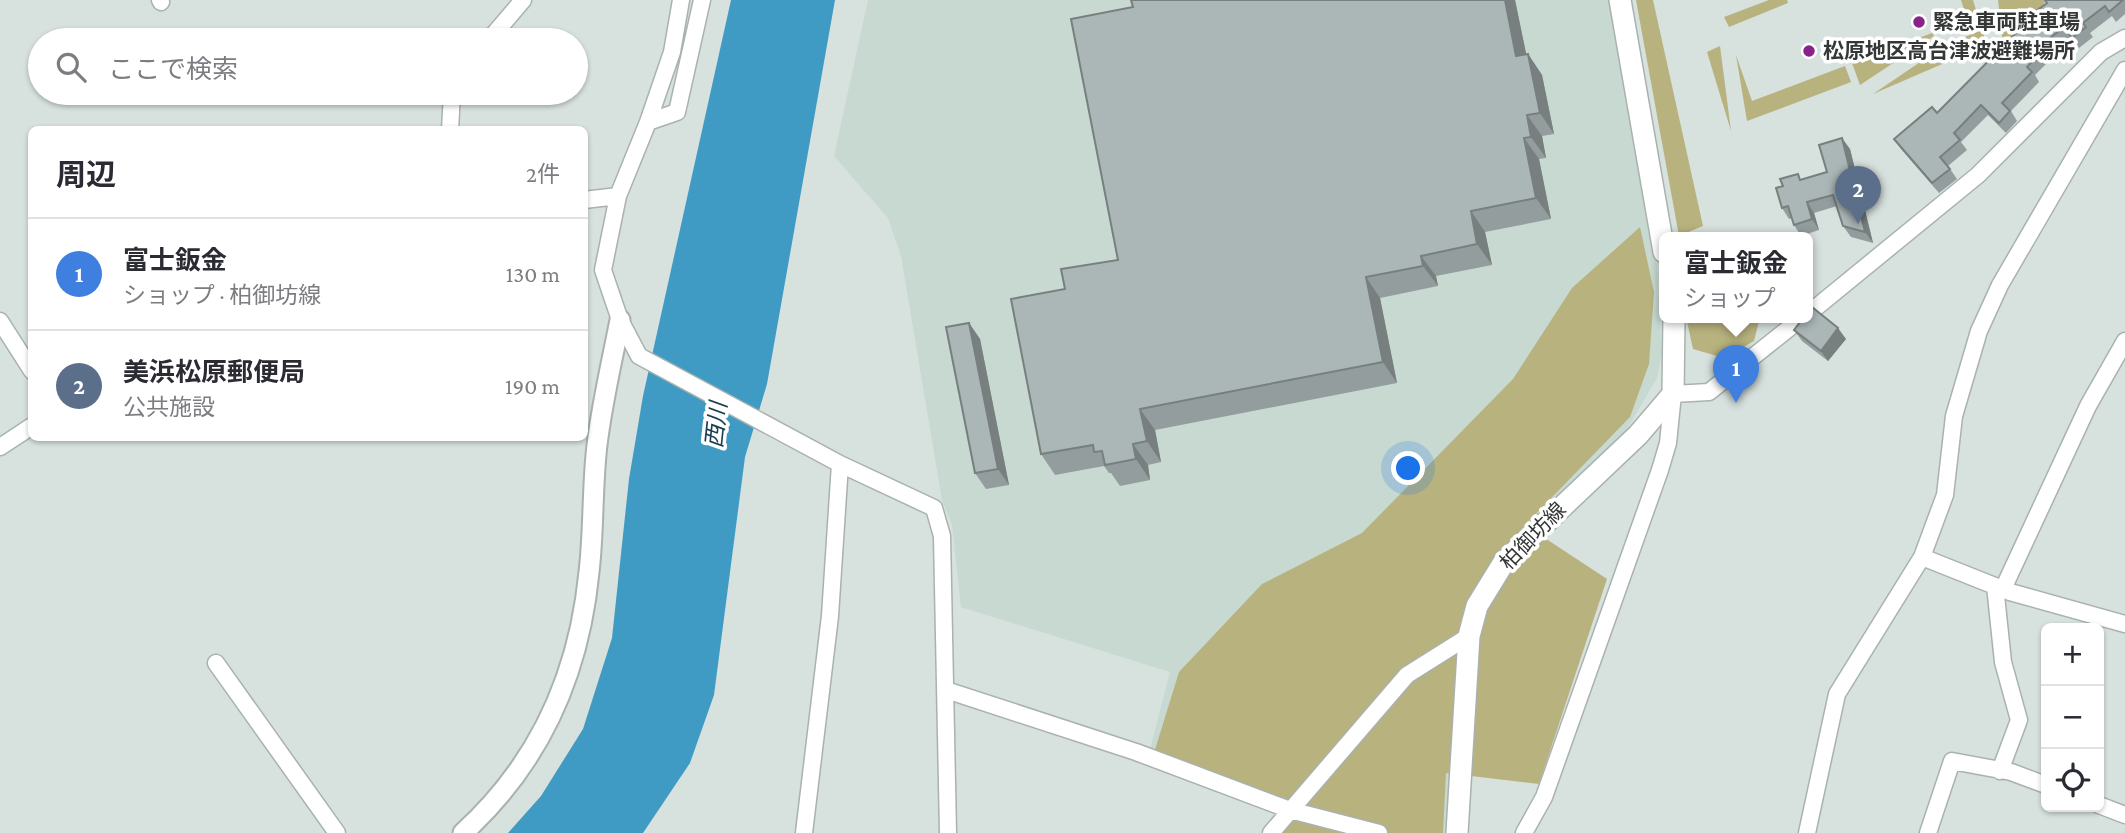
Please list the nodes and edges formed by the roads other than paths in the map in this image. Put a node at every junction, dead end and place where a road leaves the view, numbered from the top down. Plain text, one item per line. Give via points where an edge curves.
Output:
1 (523, 0) edge
2 (681, 0) edge
3 (702, 0) edge
4 (1620, 0) edge
5 (499, 28) edge
6 (2125, 38) edge
7 (2125, 70) edge
8 (451, 105) edge
9 (648, 122) junction
10 (450, 126) edge
11 (618, 197) junction
12 (588, 200) edge
13 (1661, 232) edge
14 (1813, 310) edge
15 (620, 320) junction
16 (0, 321) edge
17 (1674, 323) edge
18 (1795, 323) edge
19 (2125, 341) edge
20 (2119, 362) edge
21 (28, 365) edge
22 (1673, 394) junction
23 (28, 429) edge
24 (0, 447) edge
25 (839, 464) junction
26 (1922, 557) junction
27 (1999, 588) junction
28 (2125, 624) edge
29 (1469, 636) junction
30 (216, 663) dead end
31 (946, 690) junction
32 (2000, 771) junction
33 (2041, 783) edge
34 (2104, 807) edge
35 (1290, 810) junction
36 (2125, 815) edge
37 (337, 833) edge
38 (463, 833) edge
39 (804, 833) edge
40 (948, 833) edge
41 (1271, 833) edge
42 (1379, 833) edge
43 (1457, 833) edge
44 (1524, 833) edge
45 (1807, 833) edge
46 (1928, 833) edge

1 - 5 street
2 - 9 street via 672,52
3 - 9 street via 677,112
4 - 13 main road
6 - 14 street via 2101,52 1978,175
7 - 26 street via 2000,285 1979,331 1954,416 1945,495
8 - 10 street
9 - 11 street
11 - 12 street
11 - 15 street via 603,270
15 - 25 street via 639,356
15 - 38 street via 597,446 582,632 570,674 529,758 510,785
16 - 21 street
17 - 22 main road
18 - 22 street via 1709,392
19 - 20 street
20 - 27 street via 2088,406
22 - 29 main road, 柏御坊線 via 1638,435 1504,562 1477,606
22 - 44 street via 1660,470 1544,797
23 - 24 street
25 - 31 street via 934,508 942,536
25 - 39 street via 830,616
26 - 27 street
26 - 45 street via 1836,694
27 - 28 street
27 - 32 street via 2003,662 2019,720
29 - 35 street via 1407,675
29 - 43 main road, 柏御坊線
30 - 37 street
31 - 35 street via 1136,752
31 - 40 street
32 - 33 street
32 - 46 street via 1952,761
34 - 36 street
35 - 41 street
35 - 42 street

